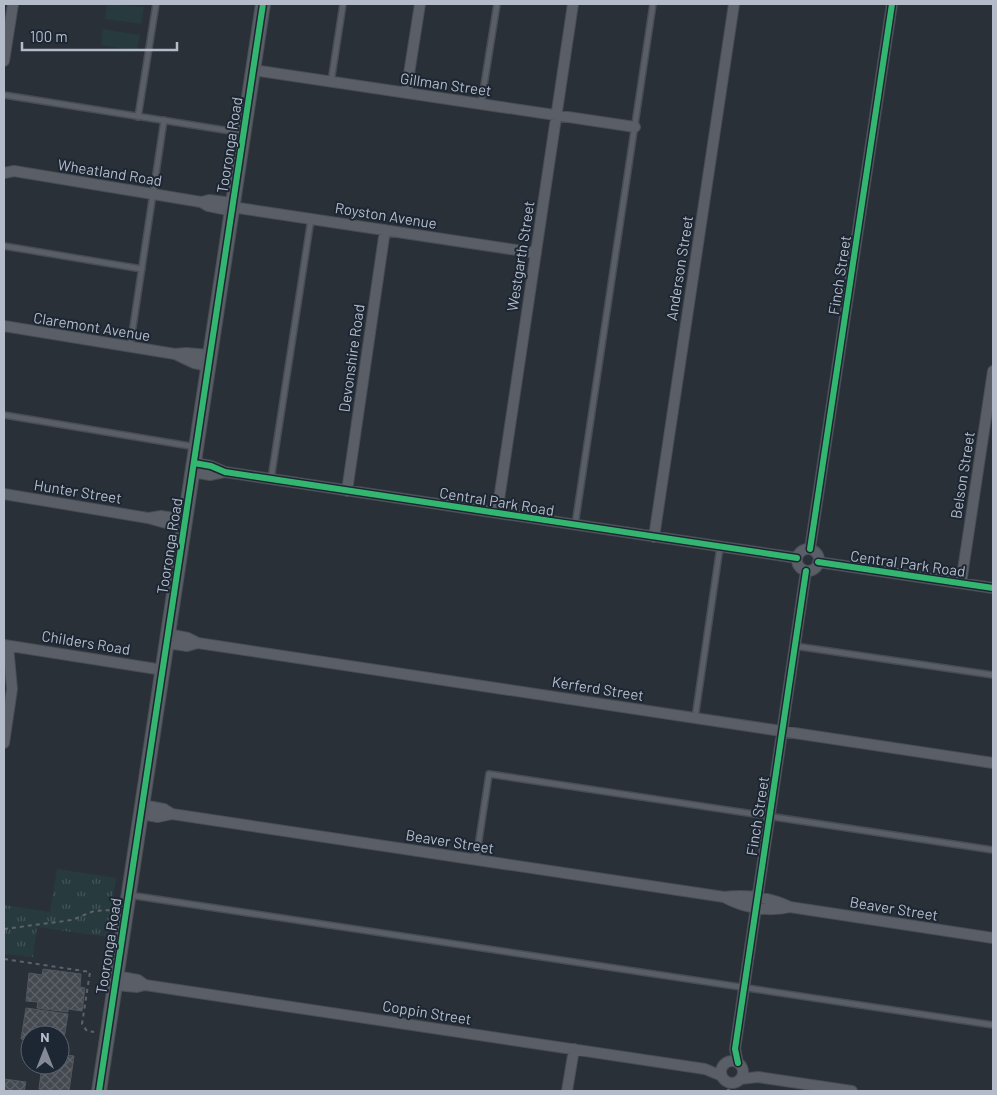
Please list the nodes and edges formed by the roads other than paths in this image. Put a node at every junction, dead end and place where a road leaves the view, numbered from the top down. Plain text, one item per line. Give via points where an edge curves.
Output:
1 (13, 4) edge
2 (156, 4) edge
3 (263, 4) edge
4 (343, 4) edge
5 (420, 4) edge
6 (497, 4) edge
7 (573, 4) edge
8 (653, 4) edge
9 (734, 4) edge
10 (892, 4) edge
11 (4, 61) edge
12 (253, 70) junction
13 (331, 82) junction
14 (406, 93) junction
15 (4, 95) edge
16 (481, 104) junction
17 (556, 115) junction
18 (138, 116) junction
19 (164, 120) junction
20 (635, 127) junction
21 (244, 133) junction
22 (4, 166) edge
23 (9, 172) edge
24 (153, 194) junction
25 (232, 207) junction
26 (311, 219) junction
27 (386, 230) junction
28 (4, 246) edge
29 (536, 253) junction
30 (142, 269) junction
31 (4, 326) edge
32 (130, 347) junction
33 (209, 360) junction
34 (993, 371) edge
35 (4, 416) edge
36 (196, 447) junction
37 (193, 468) junction
38 (271, 479) junction
39 (347, 491) junction
40 (4, 494) edge
41 (497, 513) junction
42 (185, 524) junction
43 (575, 525) junction
44 (654, 537) junction
45 (720, 547) junction
46 (810, 550) junction
47 (797, 558) junction
48 (818, 562) junction
49 (806, 571) junction
50 (961, 584) junction
51 (993, 588) edge
52 (167, 639) junction
53 (6, 645) edge
54 (795, 646) junction
55 (21, 648) junction
56 (12, 667) junction
57 (163, 670) junction
58 (993, 675) edge
59 (695, 718) junction
60 (782, 731) junction
61 (4, 743) edge
62 (993, 763) edge
63 (141, 810) junction
64 (770, 817) junction
65 (993, 850) edge
66 (476, 860) junction
67 (128, 895) junction
68 (757, 902) junction
69 (993, 938) edge
70 (115, 981) junction
71 (744, 988) junction
72 (993, 1025) edge
73 (574, 1049) junction
74 (731, 1078) edge
75 (99, 1091) edge
76 (567, 1091) edge
77 (852, 1091) edge

1 - 11 street
2 - 18 lane
3 - 12 main road, Tooronga Road
4 - 13 lane
5 - 14 street
6 - 16 lane
7 - 17 street, Westgarth Street
8 - 20 lane
9 - 44 street, Anderson Street
10 - 46 street, Finch Street
12 - 13 street, Gillman Street
12 - 21 main road, Tooronga Road
13 - 14 street, Gillman Street
14 - 16 street, Gillman Street
15 - 18 lane
16 - 17 street, Gillman Street
17 - 20 street, Gillman Street
17 - 29 street, Westgarth Street
18 - 19 lane
19 - 21 lane
19 - 24 lane
20 - 43 lane
21 - 25 main road, Tooronga Road
22 - 23 street, Wheatland Road
23 - 24 street, Wheatland Road
24 - 25 street, Wheatland Road via 208,206
24 - 30 lane
25 - 26 street, Royston Avenue
25 - 33 main road, Tooronga Road
26 - 27 street, Royston Avenue
26 - 38 lane
27 - 29 street, Royston Avenue
27 - 39 street, Devonshire Road
28 - 30 lane
29 - 41 street, Westgarth Street
30 - 32 lane
31 - 32 street, Claremont Avenue
32 - 33 street, Claremont Avenue via 175,354 194,363
33 - 36 main road, Tooronga Road
34 - 50 street, Belson Street
35 - 36 lane
36 - 37 main road, Tooronga Road
37 - 38 street, Central Park Road via 210,475 225,472
37 - 42 main road, Tooronga Road
38 - 39 street, Central Park Road
39 - 41 street, Central Park Road
40 - 42 street, Hunter Street via 148,518 160,523
41 - 43 street, Central Park Road
42 - 52 main road, Tooronga Road
43 - 44 street, Central Park Road
44 - 45 street, Central Park Road
45 - 47 street, Central Park Road
45 - 59 lane
46 - 47 street via 802,551
46 - 48 street via 817,554
47 - 49 street via 799,567
48 - 49 street via 814,569
48 - 50 street, Central Park Road
49 - 54 street, Finch Street
50 - 51 street, Central Park Road
52 - 57 main road, Tooronga Road
52 - 59 street, Kerferd Street via 188,646 198,643
53 - 55 street, Childers Road
53 - 56 street
54 - 58 lane
54 - 60 street, Finch Street
55 - 56 street
55 - 57 street, Childers Road
56 - 61 street
57 - 63 main road, Tooronga Road
59 - 60 street, Kerferd Street
60 - 62 street, Kerferd Street
60 - 64 street, Finch Street
63 - 66 street, Beaver Street via 158,817 172,814
63 - 67 main road, Tooronga Road
64 - 65 lane
64 - 66 lane via 488,774
64 - 68 street, Finch Street
66 - 68 street, Beaver Street via 724,897 737,895
67 - 70 main road, Tooronga Road
67 - 71 lane
68 - 69 street, Beaver Street via 778,901 790,907
68 - 71 street, Finch Street
70 - 73 street, Coppin Street via 137,987 145,985
70 - 75 main road, Tooronga Road
71 - 72 lane
71 - 74 street, Finch Street
73 - 74 street, Coppin Street via 705,1069
73 - 76 street
74 - 77 street, Coppin Street via 758,1077

